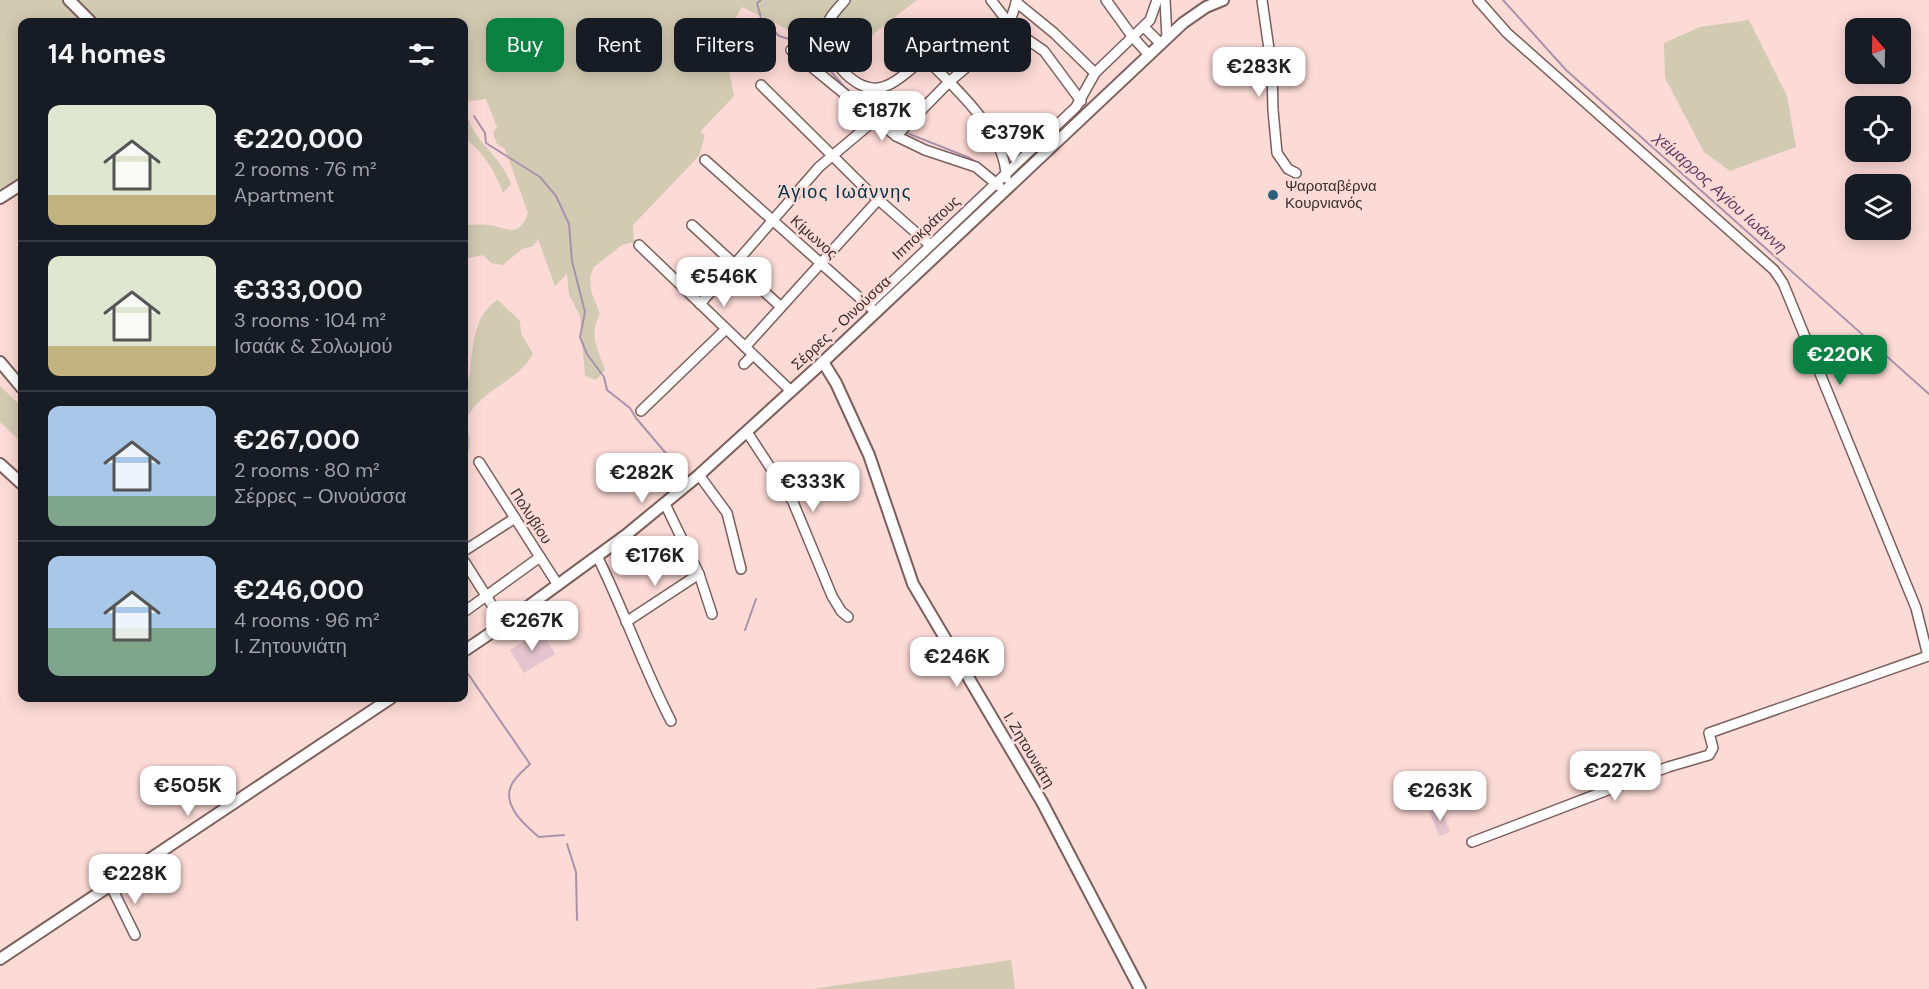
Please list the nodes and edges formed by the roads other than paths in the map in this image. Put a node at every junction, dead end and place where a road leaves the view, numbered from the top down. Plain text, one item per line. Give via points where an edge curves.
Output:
1 (69, 0) edge
2 (845, 0) edge
3 (991, 0) edge
4 (1106, 0) edge
5 (1157, 0) edge
6 (1165, 0) edge
7 (1223, 0) edge
8 (1262, 0) edge
9 (1478, 0) edge
10 (1017, 1) edge
11 (87, 18) edge
12 (1005, 18) edge
13 (1012, 18) edge
14 (1144, 27) junction
15 (1132, 36) junction
16 (1164, 41) junction
17 (1031, 42) edge
18 (1149, 55) junction
19 (817, 72) edge
20 (961, 72) edge
21 (1095, 73) junction
22 (949, 82) junction
23 (761, 85) dead end
24 (1081, 101) junction
25 (876, 119) junction
26 (896, 136) junction
27 (831, 155) junction
28 (705, 160) dead end
29 (1296, 172) dead end
30 (1006, 174) junction
31 (996, 183) junction
32 (18, 187) edge
33 (1005, 192) junction
34 (0, 198) edge
35 (878, 200) junction
36 (773, 220) junction
37 (692, 225) dead end
38 (639, 245) dead end
39 (930, 245) junction
40 (821, 263) junction
41 (734, 264) junction
42 (700, 304) junction
43 (781, 307) junction
44 (871, 308) junction
45 (726, 328) junction
46 (745, 347) junction
47 (753, 355) junction
48 (0, 362) edge
49 (823, 362) junction
50 (744, 364) dead end
51 (18, 383) edge
52 (791, 391) junction
53 (641, 411) dead end
54 (747, 432) junction
55 (479, 462) dead end
56 (0, 464) edge
57 (699, 475) junction
58 (18, 480) edge
59 (665, 504) junction
60 (515, 518) junction
61 (468, 548) edge
62 (597, 556) junction
63 (540, 557) junction
64 (468, 567) edge
65 (741, 569) dead end
66 (699, 574) junction
67 (558, 585) junction
68 (486, 596) junction
69 (468, 609) edge
70 (712, 614) dead end
71 (848, 617) dead end
72 (626, 622) junction
73 (504, 624) junction
74 (468, 648) edge
75 (385, 702) edge
76 (671, 721) dead end
77 (1472, 842) dead end
78 (111, 886) junction
79 (135, 935) dead end
80 (0, 959) edge
81 (1140, 989) edge

1 - 11 street
2 - 22 street via 827,24 828,43 841,69 850,77 867,87 880,87 925,60
3 - 12 street
4 - 15 street
5 - 14 street
6 - 16 street
7 - 16 street, Σέρρες - Οινούσσα via 1189,18
8 - 29 street via 1272,70 1277,153 1288,169
9 - 77 street via 1507,33 1774,270 1916,608 1928,656 1709,733 1713,747 1709,755
10 - 13 street
10 - 21 street
14 - 15 street, Ιπποκράτους
14 - 16 street
15 - 18 street
15 - 21 street, Ιπποκράτους
16 - 18 street, Σέρρες - Οινούσσα
17 - 24 street via 1044,51
18 - 33 street, Σέρρες - Οινούσσα
19 - 25 street
20 - 22 street
21 - 24 street, Ιπποκράτους
22 - 26 street
22 - 30 street via 997,142
23 - 27 street
24 - 30 street, Ιπποκράτους
25 - 26 street
25 - 27 street
26 - 31 street via 976,167
27 - 35 street
27 - 36 street
28 - 36 street, Κίμωνος
30 - 31 street, Ιπποκράτους
30 - 33 street
31 - 33 street
31 - 39 street, Ιπποκράτους
32 - 34 street
33 - 44 street, Σέρρες - Οινούσσα
35 - 39 street
35 - 40 street
36 - 40 street, Κίμωνος
36 - 41 street
37 - 41 street
38 - 42 street
39 - 44 street, Ιπποκράτους
40 - 43 street
40 - 44 street, Κίμωνος
41 - 42 street
41 - 43 street
42 - 45 street
43 - 46 street
44 - 49 street, Σέρρες - Οινούσσα
45 - 46 street
45 - 53 street
46 - 47 street
47 - 50 street
47 - 52 street
48 - 51 street
49 - 52 street, Σέρρες - Οινούσσα
49 - 81 street, Ι. Ζητουνιάτη via 868,454 913,584 1042,802
52 - 54 street, Σέρρες - Οινούσσα
54 - 57 street, Σέρρες - Οινούσσα
54 - 71 street via 793,502 832,596
55 - 60 street, Πολυβίου
56 - 58 street
57 - 59 street, Σέρρες - Οινούσσα
57 - 65 street via 727,513
59 - 62 street, Σέρρες - Οινούσσα
59 - 66 street
60 - 61 street
60 - 63 street, Πολυβίου
62 - 67 street, Σέρρες - Οινούσσα
62 - 72 street
63 - 67 street, Πολυβίου
63 - 68 street
64 - 68 street
66 - 70 street
66 - 72 street
67 - 73 street, Σέρρες - Οινούσσα
68 - 69 street
68 - 73 street
72 - 76 street
73 - 74 street, Σέρρες - Οινούσσα
75 - 78 street
78 - 79 street
78 - 80 street

